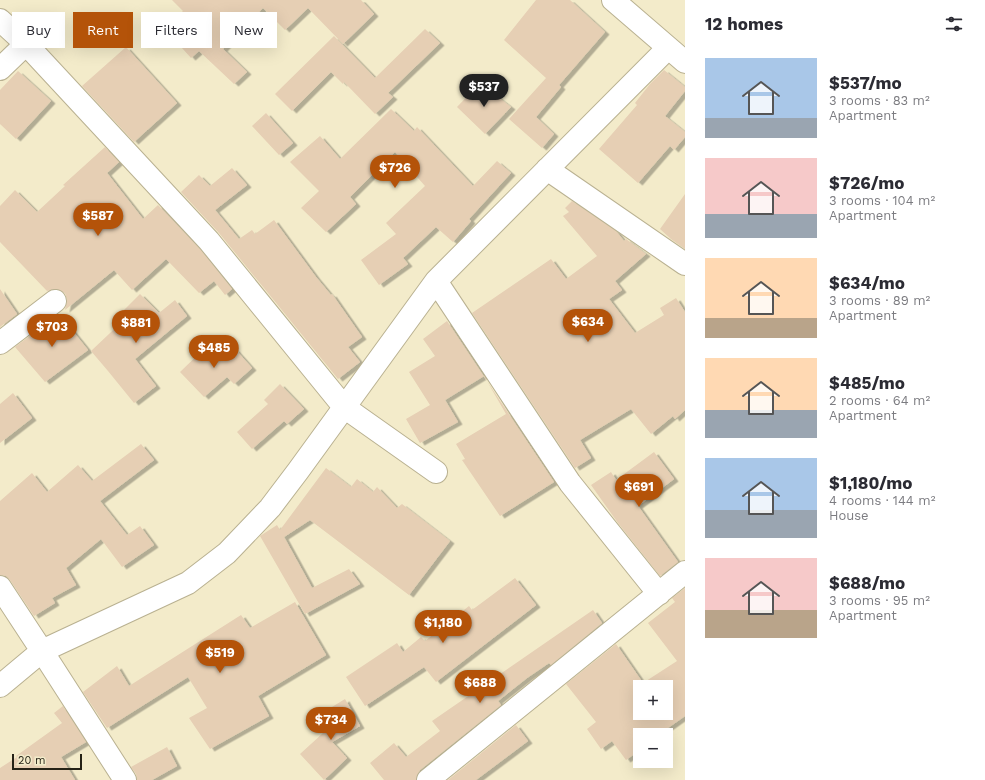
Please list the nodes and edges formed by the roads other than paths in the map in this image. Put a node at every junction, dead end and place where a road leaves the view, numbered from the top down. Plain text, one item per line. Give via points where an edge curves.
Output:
1 (613, 0) edge
2 (0, 20) edge
3 (12, 31) edge
4 (22, 48) edge
5 (30, 48) edge
6 (668, 48) junction
7 (685, 62) edge
8 (0, 69) edge
9 (547, 169) junction
10 (685, 264) edge
11 (436, 280) junction
12 (55, 301) dead end
13 (0, 343) edge
14 (344, 407) junction
15 (436, 472) dead end
16 (685, 572) edge
17 (0, 587) edge
18 (659, 594) junction
19 (42, 651) junction
20 (0, 686) edge
21 (124, 780) edge
22 (428, 780) edge

1 - 6 street
2 - 3 street
4 - 8 street
5 - 14 street via 209,241
6 - 7 street
6 - 9 street
9 - 10 street
9 - 11 street
11 - 14 street
11 - 18 street via 570,483
12 - 13 street
14 - 15 street
14 - 19 street via 270,508 227,553 188,583
16 - 18 street
17 - 19 street
18 - 22 street
19 - 20 street
19 - 21 street

